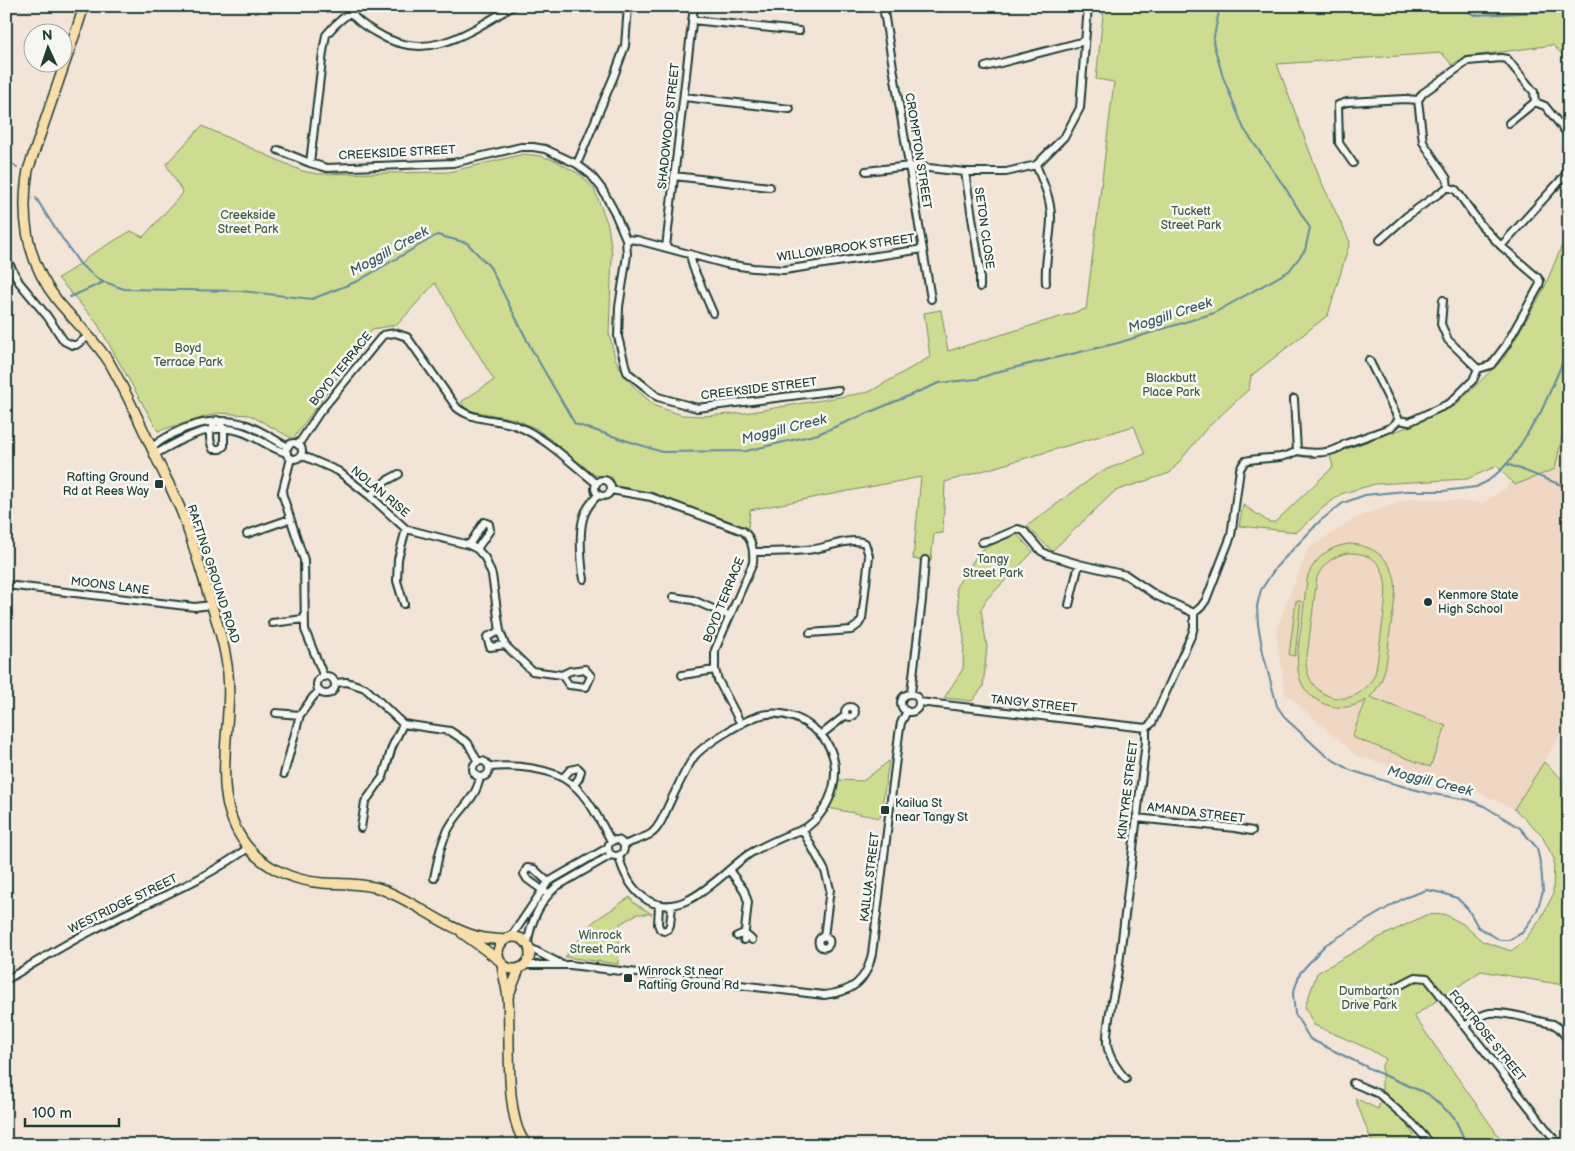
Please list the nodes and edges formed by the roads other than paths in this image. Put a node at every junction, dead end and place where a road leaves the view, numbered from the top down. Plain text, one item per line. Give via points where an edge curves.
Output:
1 (84, 6) edge
2 (513, 6) edge
3 (613, 6) edge
4 (694, 6) edge
5 (882, 6) edge
6 (1088, 6) edge
7 (628, 7) edge
8 (348, 9) edge
9 (692, 20) junction
10 (799, 31) dead end
11 (1085, 41) junction
12 (985, 67) dead end
13 (684, 97) junction
14 (1418, 100) junction
15 (1535, 102) junction
16 (790, 109) dead end
17 (1509, 123) dead end
18 (1569, 136) edge
19 (278, 150) dead end
20 (310, 163) junction
21 (1353, 163) dead end
22 (577, 164) junction
23 (1036, 165) junction
24 (910, 166) junction
25 (866, 171) dead end
26 (1569, 171) edge
27 (964, 172) junction
28 (674, 176) junction
29 (770, 187) dead end
30 (1448, 187) junction
31 (626, 239) junction
32 (1380, 240) dead end
33 (1501, 246) junction
34 (666, 248) junction
35 (923, 249) junction
36 (690, 254) junction
37 (6, 258) edge
38 (1046, 283) dead end
39 (980, 287) dead end
40 (931, 299) dead end
41 (1443, 300) dead end
42 (713, 313) dead end
43 (89, 336) junction
44 (1368, 360) dead end
45 (1478, 369) junction
46 (838, 390) dead end
47 (1294, 399) dead end
48 (217, 420) junction
49 (1399, 420) junction
50 (210, 429) junction
51 (224, 429) junction
52 (298, 445) junction
53 (153, 451) junction
54 (1297, 451) junction
55 (289, 453) junction
56 (301, 455) junction
57 (399, 474) dead end
58 (596, 483) junction
59 (611, 490) junction
60 (598, 495) junction
61 (370, 496) junction
62 (290, 519) junction
63 (406, 529) junction
64 (247, 534) dead end
65 (982, 542) dead end
66 (469, 545) junction
67 (477, 550) junction
68 (754, 552) junction
69 (925, 560) dead end
70 (1079, 564) junction
71 (584, 579) dead end
72 (6, 585) edge
73 (673, 597) dead end
74 (404, 604) dead end
75 (211, 605) junction
76 (1070, 605) dead end
77 (1194, 613) junction
78 (729, 616) junction
79 (304, 619) junction
80 (272, 623) dead end
81 (500, 631) junction
82 (810, 632) dead end
83 (505, 645) junction
84 (715, 670) junction
85 (562, 675) dead end
86 (682, 675) dead end
87 (324, 677) junction
88 (335, 683) junction
89 (319, 691) junction
90 (911, 694) junction
91 (919, 702) junction
92 (907, 711) junction
93 (276, 713) dead end
94 (300, 714) junction
95 (846, 715) dead end
96 (403, 724) junction
97 (742, 724) junction
98 (1146, 728) junction
99 (822, 734) junction
100 (478, 762) junction
101 (490, 767) junction
102 (284, 774) dead end
103 (480, 777) junction
104 (563, 778) junction
105 (574, 785) junction
106 (1136, 818) junction
107 (361, 828) dead end
108 (802, 829) junction
109 (1252, 831) dead end
110 (611, 841) junction
111 (624, 845) junction
112 (248, 848) junction
113 (607, 848) junction
114 (611, 855) junction
115 (619, 856) junction
116 (729, 870) junction
117 (434, 878) dead end
118 (548, 882) junction
119 (545, 892) junction
120 (659, 905) junction
121 (672, 906) junction
122 (456, 928) junction
123 (737, 936) dead end
124 (744, 937) junction
125 (824, 937) dead end
126 (507, 938) junction
127 (752, 940) dead end
128 (529, 946) junction
129 (500, 962) junction
130 (563, 964) junction
131 (522, 967) junction
132 (6, 980) edge
133 (1383, 994) dead end
134 (508, 997) junction
135 (1465, 1026) junction
136 (1569, 1041) edge
137 (1126, 1079) dead end
138 (1353, 1083) dead end
139 (523, 1143) edge
140 (1432, 1145) edge
141 (1559, 1145) edge

1 - 43 main road, RAFTING GROUND ROAD via 28,170 25,226 36,264 46,284
2 - 8 street via 457,39 434,46 406,46 386,40 364,26
3 - 7 street
4 - 9 street, SHADOWOOD STREET
5 - 24 street, CROMPTON STREET
6 - 11 street
7 - 22 street via 625,46
8 - 20 street via 326,35
9 - 10 street
9 - 13 street, SHADOWOOD STREET
11 - 12 street
11 - 23 street via 1080,108 1066,136
13 - 16 street
13 - 28 street, SHADOWOOD STREET
14 - 15 street via 1468,61 1501,58 1510,61 1534,92
14 - 21 street via 1338,105 1339,143
14 - 30 street via 1423,142 1447,178
15 - 17 street
15 - 18 street via 1545,106
19 - 20 street, CREEKSIDE STREET
20 - 22 street, CREEKSIDE STREET via 327,168 453,163 507,149 533,147
22 - 31 street, CREEKSIDE STREET via 602,189
23 - 27 street via 1006,172
23 - 38 street via 1049,198 1051,216
24 - 25 street
24 - 27 street
24 - 35 street, CROMPTON STREET
26 - 33 street
27 - 39 street, SETON CLOSE
28 - 29 street
28 - 34 street, SHADOWOOD STREET
30 - 32 street
30 - 33 street via 1456,190
31 - 34 street, WILLOWBROOK STREET
31 - 46 street, CREEKSIDE STREET via 618,337 628,372 658,397 697,408
33 - 45 street via 1540,282 1506,346 1491,364
34 - 36 street, WILLOWBROOK STREET
35 - 36 street, WILLOWBROOK STREET via 784,270 726,264
35 - 40 street, CROMPTON STREET
36 - 42 street via 692,267
37 - 43 street via 19,282 64,341 76,345
41 - 45 street via 1441,324 1448,340
43 - 53 main road, RAFTING GROUND ROAD via 115,373
44 - 49 street
45 - 49 street via 1473,380 1450,403 1409,422
47 - 54 street
48 - 50 street
48 - 51 street
48 - 53 street via 190,426 158,442
48 - 55 street via 248,425
49 - 54 street via 1390,428 1339,449 1309,453
50 - 51 street
50 - 51 street via 213,448 220,449 224,446
50 - 53 street
51 - 55 street via 244,432
52 - 55 street via 292,444
52 - 56 street via 302,449
52 - 58 street, BOYD TERRACE via 319,413 383,336 395,333 406,337 464,414 515,425 534,434
53 - 75 main road, RAFTING GROUND ROAD via 181,511
54 - 77 street, KINTYRE STREET via 1288,457 1245,461 1240,469 1231,536 1206,600
55 - 56 street via 297,459
55 - 62 street via 282,493
56 - 61 street, NOLAN RISE via 338,471
57 - 61 street via 386,480
58 - 59 street, BOYD TERRACE via 604,480 611,485
58 - 60 street
59 - 60 street via 606,496
59 - 68 street, BOYD TERRACE via 651,497 743,531 749,536
60 - 71 street via 583,518 581,566
61 - 63 street, NOLAN RISE
62 - 64 street
62 - 79 street via 304,560
63 - 66 street, NOLAN RISE
63 - 74 street via 398,559 397,581
65 - 70 street via 1018,529 1048,555
66 - 67 street, NOLAN RISE
66 - 67 street via 484,522 489,524 490,530
67 - 81 street, NOLAN RISE via 485,558 492,575
68 - 78 street, BOYD TERRACE via 753,563
68 - 82 street via 818,549 858,540 865,543 869,556 862,619 851,630
69 - 90 street, KAILUA STREET
70 - 76 street
70 - 77 street via 1126,575 1157,596
72 - 75 street, MOONS LANE via 194,608
73 - 78 street via 693,600
75 - 112 main road, RAFTING GROUND ROAD via 227,661 226,797 231,820
77 - 98 street, KINTYRE STREET via 1192,634 1152,723
78 - 84 street, BOYD TERRACE via 715,650
79 - 80 street
79 - 87 street via 305,630
81 - 83 street, NOLAN RISE
81 - 83 street, NOLAN RISE via 487,637 490,647
83 - 85 street, NOLAN RISE via 532,671
84 - 86 street
84 - 97 street, BOYD TERRACE
87 - 88 street via 330,677
87 - 89 street via 318,683
88 - 89 street via 334,691 329,694
88 - 96 street via 352,683 365,688
89 - 94 street
90 - 91 street
90 - 92 street, KAILUA STREET via 905,694 901,699 902,708
91 - 92 street via 915,710
91 - 98 street, TANGY STREET
92 - 130 street, KAILUA STREET via 898,734 872,954 868,969 857,984 845,991 824,994
93 - 94 street
94 - 102 street
95 - 99 street
96 - 100 street via 450,731 468,743
96 - 107 street via 383,777 365,802
97 - 99 street via 758,716 793,716
97 - 111 street via 696,755 652,833
98 - 106 street, KINTYRE STREET
99 - 108 street via 831,751 836,780 823,810
100 - 101 street via 485,761
100 - 103 street via 473,770
101 - 103 street via 488,775
101 - 104 street via 530,768
103 - 117 street via 470,801 441,843
104 - 105 street
104 - 105 street via 570,770 578,768 580,774
105 - 110 street via 599,818
106 - 109 street, AMANDA STREET
106 - 137 street, KINTYRE STREET via 1107,1042 1117,1070
108 - 116 street via 766,844
108 - 125 street via 825,871 830,889
110 - 111 street via 618,840
110 - 113 street
111 - 115 street
112 - 122 main road, RAFTING GROUND ROAD via 265,863 287,875 312,882 376,888 400,897
112 - 132 street, WESTRIDGE STREET via 200,879 91,930
113 - 114 street
113 - 118 street
114 - 115 street
114 - 119 street
115 - 120 street via 620,864 638,894
116 - 121 street via 685,902
116 - 124 street via 748,902
118 - 119 street
118 - 119 street via 534,869 527,868 524,874
119 - 126 street
119 - 128 street via 531,925
120 - 121 street
120 - 121 street via 659,927 664,931 670,926
122 - 126 main road, RAFTING GROUND ROAD via 484,938
122 - 129 main road, RAFTING GROUND ROAD
123 - 124 street
124 - 127 street
126 - 128 main road via 519,937
126 - 129 main road via 498,949
128 - 130 street via 542,956
128 - 131 main road via 530,959
129 - 131 main road via 509,969
129 - 134 main road
130 - 131 street
131 - 134 main road
133 - 135 street, FORTROSE STREET via 1416,977 1427,978
134 - 139 main road via 512,1108
135 - 136 street via 1489,1013 1504,1014 1552,1024
135 - 141 street, FORTROSE STREET
138 - 140 street via 1379,1094

